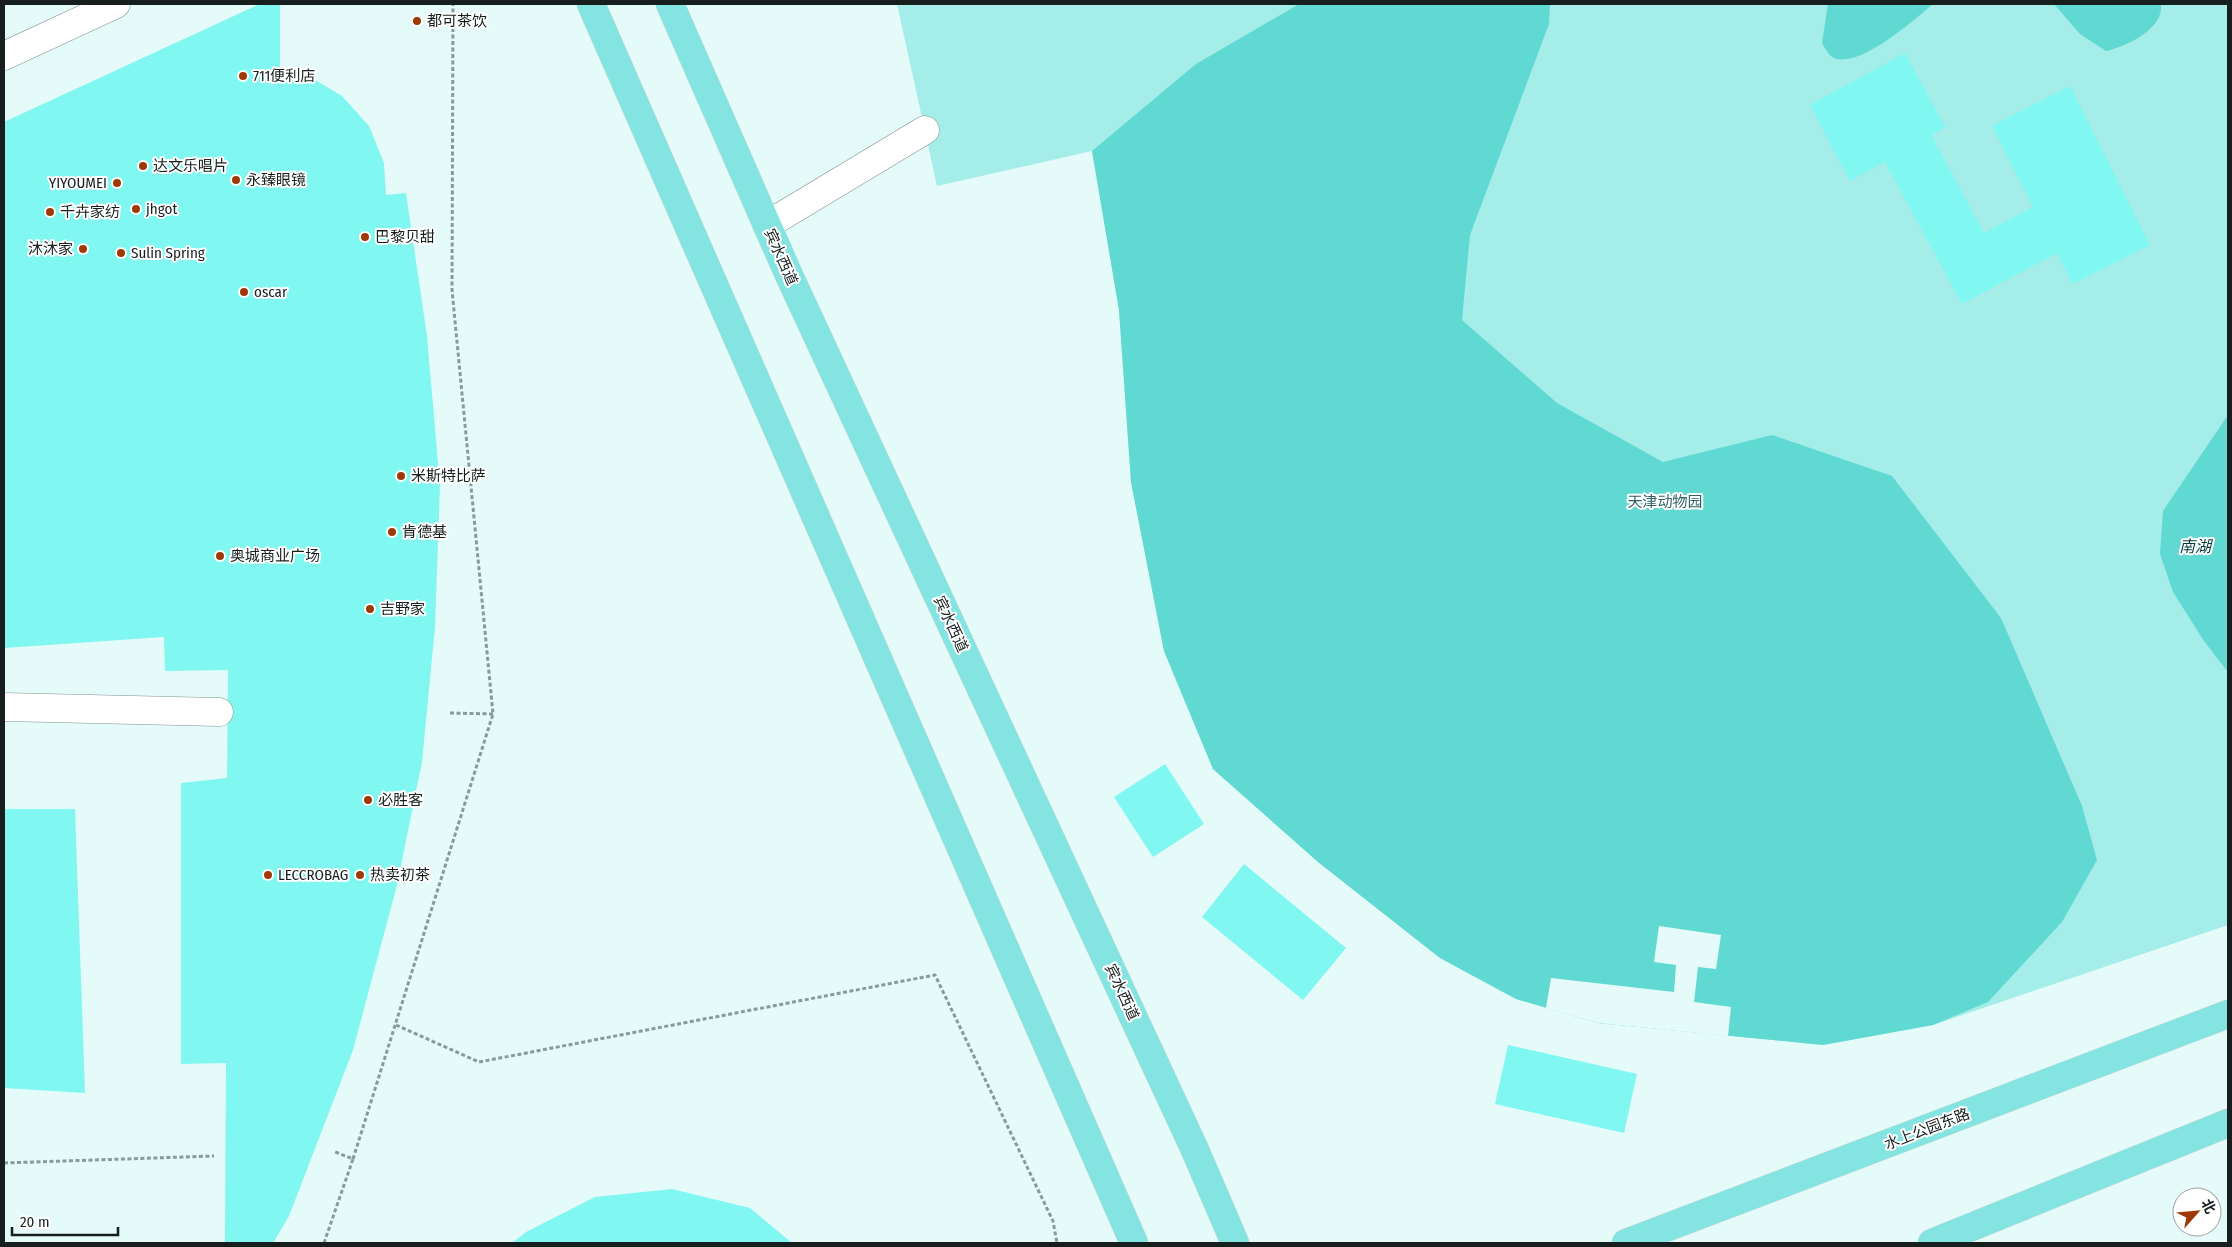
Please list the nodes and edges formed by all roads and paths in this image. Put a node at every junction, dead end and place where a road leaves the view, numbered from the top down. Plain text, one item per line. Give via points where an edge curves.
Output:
1 (116, 4) edge
2 (453, 4) edge
3 (591, 4) edge
4 (670, 4) edge
5 (4, 56) edge
6 (925, 130) dead end
7 (767, 224) junction
8 (4, 707) edge
9 (219, 712) dead end
10 (450, 713) dead end
11 (494, 714) junction
12 (2228, 1014) edge
13 (396, 1025) junction
14 (2228, 1123) edge
15 (333, 1151) dead end
16 (214, 1156) dead end
17 (353, 1159) junction
18 (4, 1163) edge
19 (324, 1243) edge
20 (1058, 1243) edge
21 (1134, 1243) edge
22 (1235, 1243) edge
23 (1626, 1243) edge
24 (1932, 1243) edge

1 - 5 street
2 - 11 path via 452,290
3 - 21 main road
4 - 7 main road, 宾水西道
6 - 7 street
7 - 22 main road, 宾水西道
8 - 9 street
10 - 11 path
11 - 13 path
12 - 23 main road, 水上公园东路
13 - 17 path
13 - 20 path via 479,1062 935,975 1053,1221
14 - 24 main road
15 - 17 path
16 - 18 path
17 - 19 path

